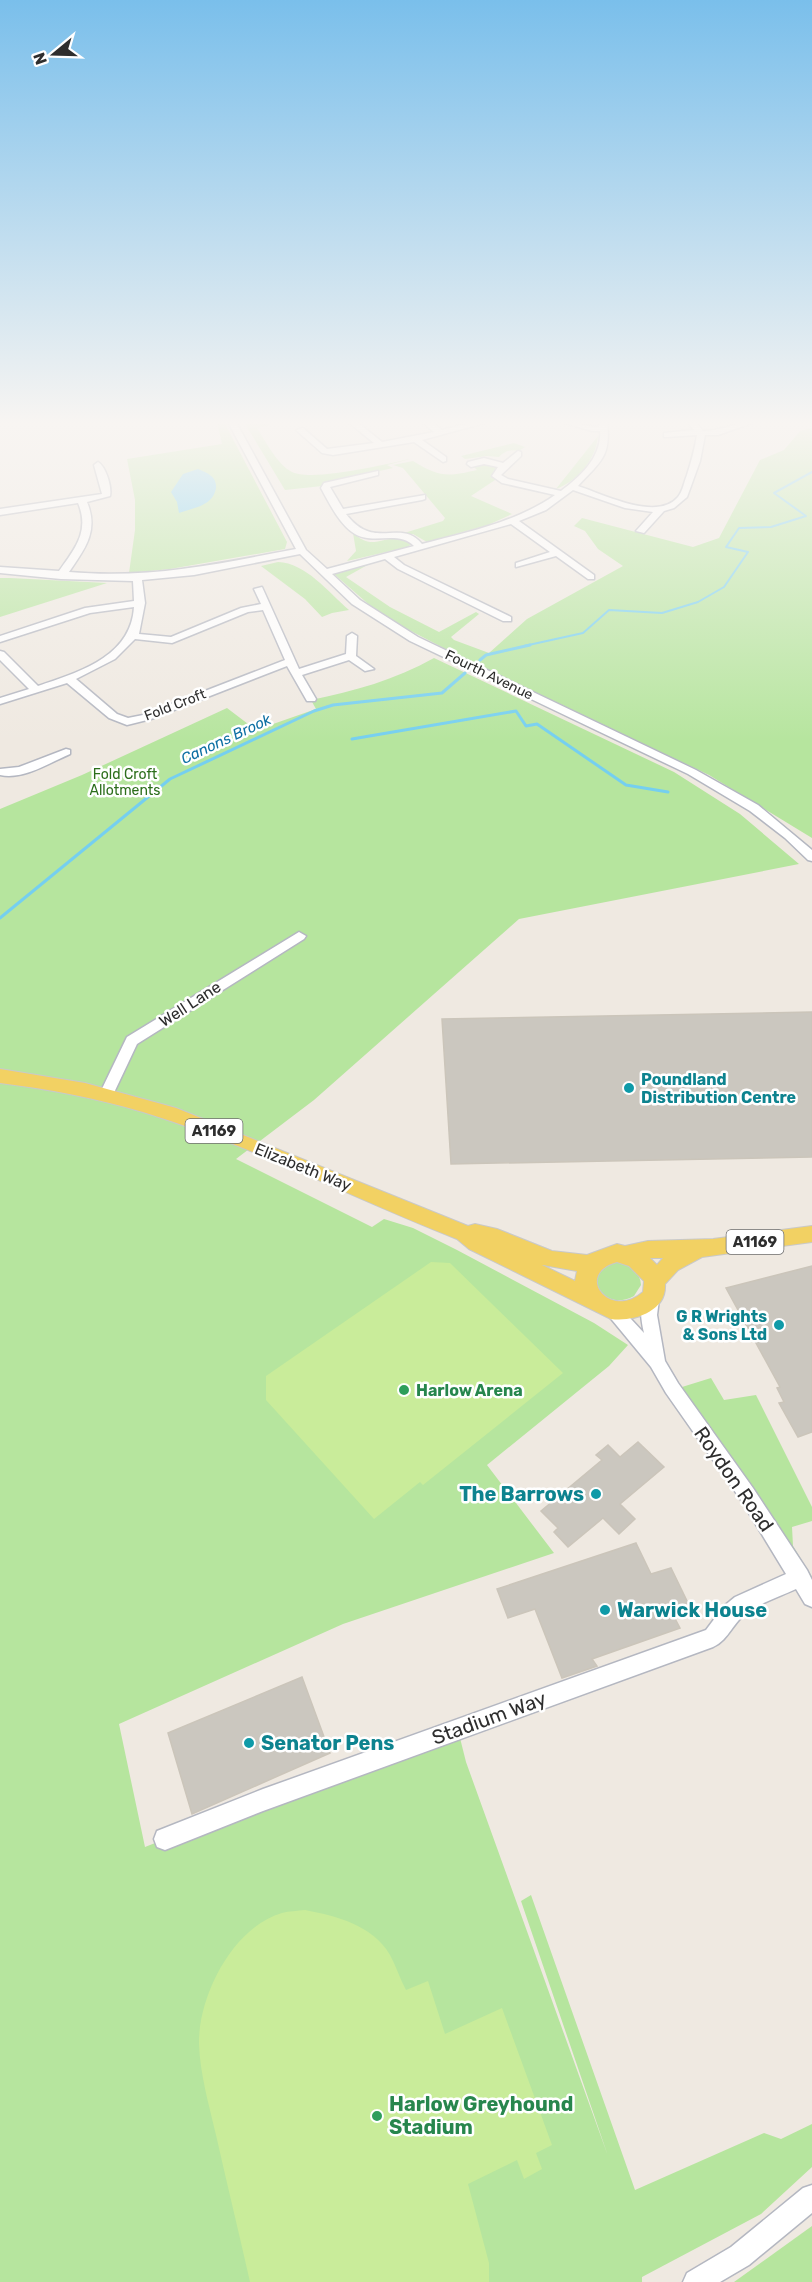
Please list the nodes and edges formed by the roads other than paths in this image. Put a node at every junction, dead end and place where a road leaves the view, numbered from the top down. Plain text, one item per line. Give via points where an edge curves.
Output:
1 (89, 528) edge
2 (290, 528) edge
3 (354, 528) edge
4 (487, 528) edge
5 (523, 528) edge
6 (643, 528) edge
7 (641, 531) dead end
8 (421, 548) junction
9 (302, 551) junction
10 (557, 553) junction
11 (387, 556) junction
12 (519, 565) dead end
13 (0, 570) edge
14 (324, 573) junction
15 (61, 576) junction
16 (591, 577) dead end
17 (137, 578) junction
18 (259, 590) dead end
19 (140, 603) junction
20 (266, 606) junction
21 (507, 619) dead end
22 (132, 636) junction
23 (352, 636) dead end
24 (0, 639) edge
25 (0, 654) edge
26 (350, 656) junction
27 (291, 661) junction
28 (369, 669) dead end
29 (296, 674) junction
30 (69, 679) junction
31 (35, 690) junction
32 (311, 699) dead end
33 (0, 701) edge
34 (66, 752) dead end
35 (0, 772) edge
36 (812, 857) edge
37 (299, 936) dead end
38 (0, 1076) edge
39 (106, 1095) junction
40 (464, 1233) junction
41 (812, 1234) edge
42 (698, 1249) junction
43 (628, 1254) junction
44 (590, 1264) junction
45 (653, 1290) junction
46 (602, 1304) junction
47 (657, 1362) junction
48 (800, 1577) junction
49 (812, 1597) edge
50 (165, 1839) dead end
51 (812, 2197) edge
52 (696, 2282) edge

1 - 15 street
2 - 9 street, Fourth Avenue
3 - 8 street via 363,534 409,537
4 - 8 street
5 - 10 street
6 - 7 street
8 - 11 street
9 - 14 street, Fourth Avenue
9 - 17 street
10 - 12 street
10 - 16 street
11 - 14 street
11 - 21 street via 401,567
13 - 15 street
14 - 36 street, Fourth Avenue via 356,602 414,639 692,772 734,796 771,821
15 - 17 street
17 - 19 street
18 - 20 street
19 - 22 street
19 - 24 street via 89,610
20 - 22 street via 245,610 172,640
20 - 27 street
22 - 30 street via 117,652
23 - 26 street
25 - 31 street
26 - 28 street
26 - 29 street
27 - 29 street
27 - 30 street, Fold Croft via 127,722 113,716
29 - 32 street
30 - 31 street
31 - 33 street
34 - 35 street via 23,770
37 - 39 street, Well Lane via 132,1041
38 - 39 main road, Elizabeth Way / A1169
39 - 40 main road, Elizabeth Way / A1169 via 168,1113
40 - 44 main road, Elizabeth Way / A1169 via 482,1232 550,1259
40 - 46 main road, Elizabeth Way / A1169 via 476,1243
41 - 42 main road, A1169
42 - 43 main road, A1169
42 - 45 main road, A1169 via 671,1264
43 - 44 main road via 607,1254
43 - 45 main road via 646,1264
44 - 46 main road via 585,1281
45 - 46 main road via 634,1310
45 - 47 street, Roydon Road via 649,1315
46 - 47 street, Roydon Road via 623,1320
47 - 48 street, Roydon Road
48 - 49 street, Roydon Road
48 - 50 street, Stadium Way via 742,1604 713,1637
51 - 52 street via 740,2256

